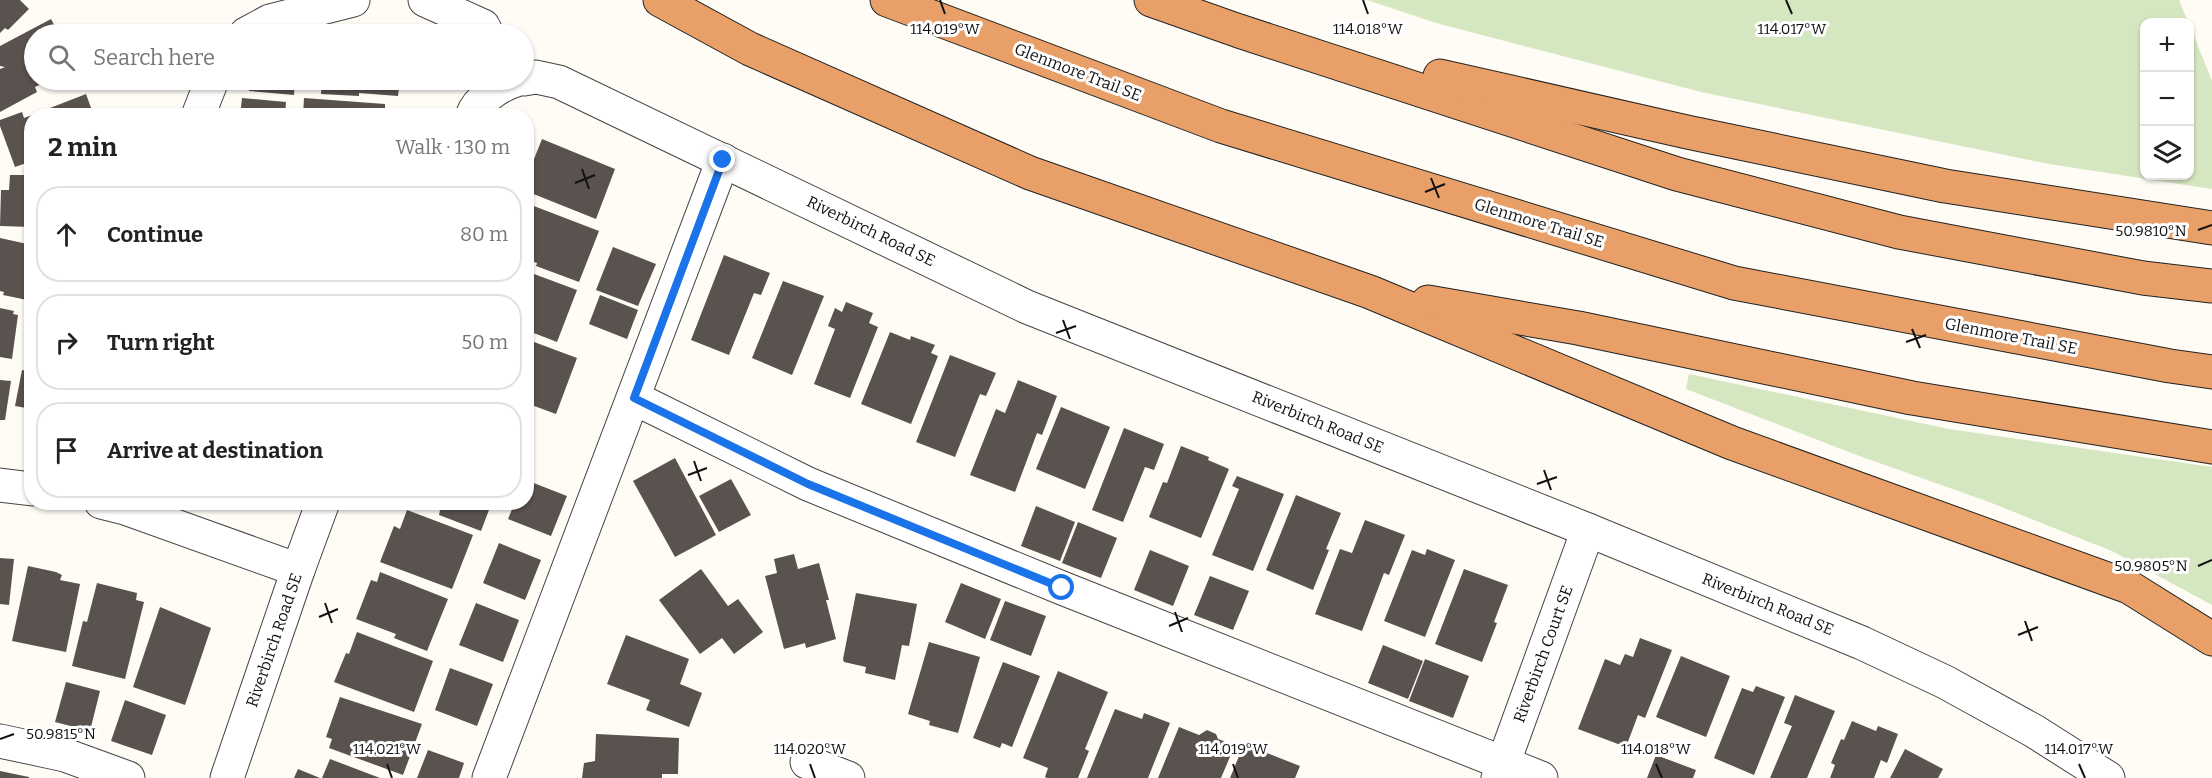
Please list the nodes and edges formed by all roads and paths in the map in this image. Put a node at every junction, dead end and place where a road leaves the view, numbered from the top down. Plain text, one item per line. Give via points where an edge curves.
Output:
1 (353, 0) edge
2 (425, 0) edge
3 (660, 0) edge
4 (887, 0) edge
5 (1151, 0) edge
6 (264, 24) edge
7 (479, 24) edge
8 (1239, 31) junction
9 (534, 77) edge
10 (208, 90) edge
11 (496, 90) edge
12 (201, 108) edge
13 (476, 108) edge
14 (723, 160) junction
15 (2212, 228) edge
16 (2212, 286) edge
17 (1370, 292) junction
18 (2212, 372) edge
19 (634, 398) junction
20 (2212, 447) edge
21 (0, 485) edge
22 (24, 488) edge
23 (131, 510) edge
24 (321, 510) edge
25 (1588, 530) junction
26 (298, 570) junction
27 (2212, 639) edge
28 (0, 741) edge
29 (807, 762) dead end
30 (1501, 770) edge
31 (128, 778) edge
32 (227, 778) edge
33 (489, 778) edge
34 (848, 778) edge
35 (1540, 778) edge
36 (2108, 778) edge

1 - 6 street
2 - 7 street
3 - 17 highway via 750,50 1030,173
4 - 18 highway, Glenmore Trail SE via 1221,126 1734,283
5 - 8 highway
8 - 15 highway via 1945,186
8 - 16 highway via 1677,174 1899,232 2143,278
9 - 14 street, Riverbirch Road SE via 559,82
10 - 12 street
11 - 13 street
14 - 19 street
14 - 25 street, Riverbirch Road SE via 1027,307
17 - 20 highway via 1578,328 1912,398
17 - 27 highway via 1732,443 2129,587
19 - 30 street via 819,488
19 - 33 street
21 - 22 street
23 - 26 street
24 - 26 street, Riverbirch Road SE
25 - 30 street, Riverbirch Court SE
25 - 36 street, Riverbirch Road SE via 1862,643 1945,682
26 - 32 street, Riverbirch Road SE
28 - 31 street via 64,755
29 - 34 street
30 - 35 street

